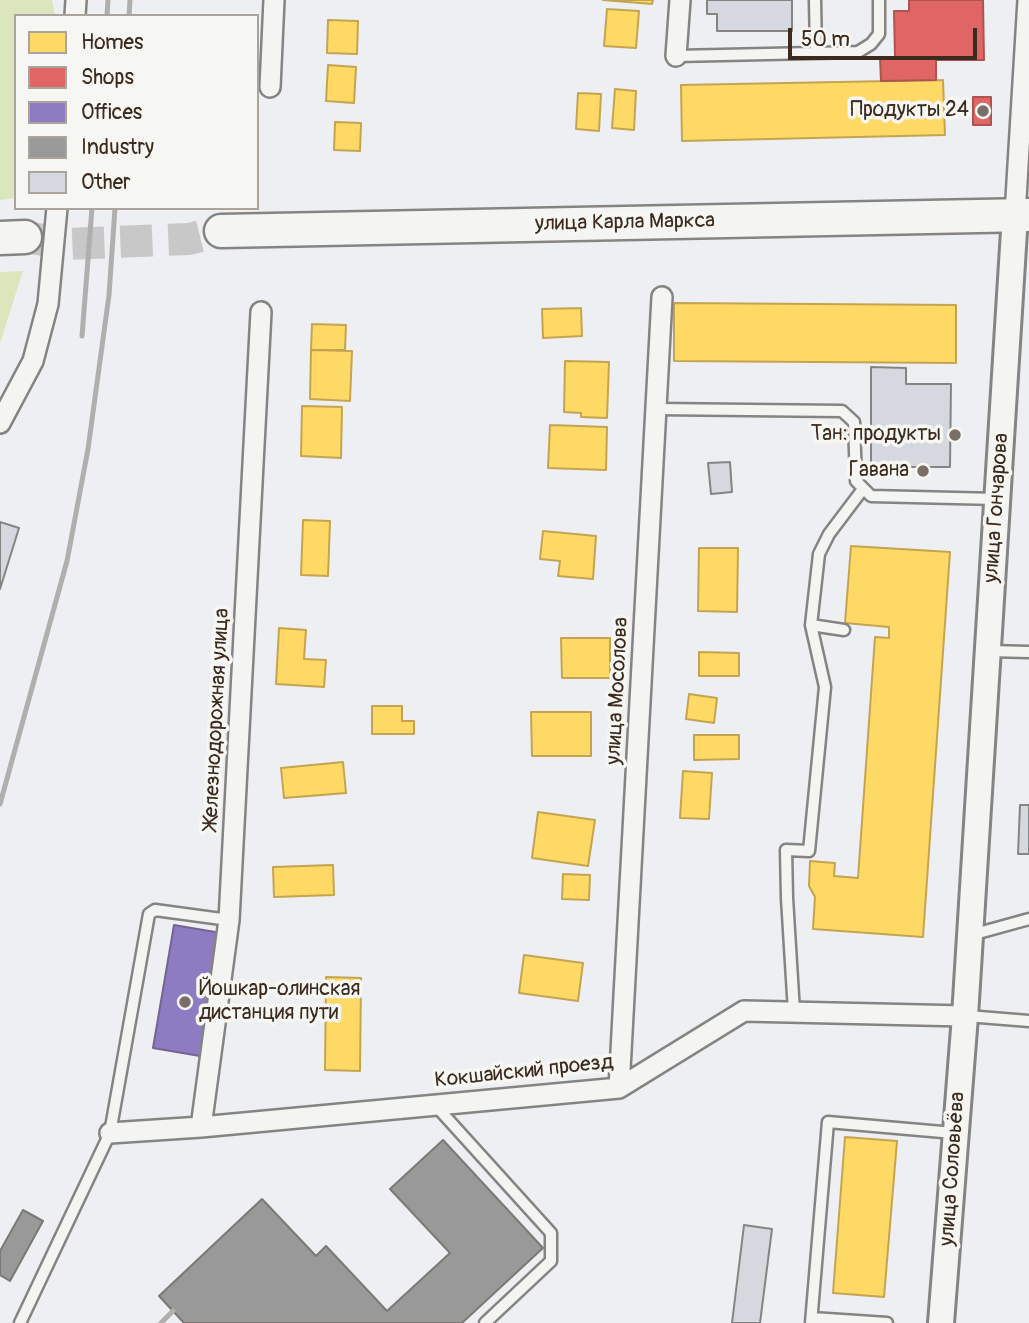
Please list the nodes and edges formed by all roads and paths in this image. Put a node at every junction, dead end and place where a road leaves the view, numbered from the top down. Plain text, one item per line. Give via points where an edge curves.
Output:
1 (274, 0) edge
2 (680, 0) edge
3 (815, 0) edge
4 (879, 0) edge
5 (1028, 0) edge
6 (816, 53) junction
7 (676, 56) joint
8 (1027, 67) edge
9 (270, 87) dead end
10 (57, 210) edge
11 (1022, 215) edge
12 (221, 231) tunnel mouth
13 (662, 298) dead end
14 (261, 312) dead end
15 (656, 409) junction
16 (0, 423) edge
17 (863, 489) junction
18 (998, 499) junction
19 (811, 625) junction
20 (844, 630) dead end
21 (988, 651) junction
22 (1029, 652) edge
23 (1029, 919) edge
24 (229, 920) junction
25 (970, 935) junction
26 (794, 1012) junction
27 (965, 1016) junction
28 (1029, 1021) edge
29 (620, 1088) junction
30 (435, 1104) junction
31 (201, 1127) junction
32 (110, 1133) junction
33 (956, 1133) junction
34 (812, 1320) edge
35 (20, 1323) edge
36 (485, 1323) edge
37 (887, 1323) edge
38 (941, 1323) edge

1 - 9 street
2 - 7 street
3 - 6 lane
4 - 6 lane via 878,34 871,44 858,52
5 - 8 street, улица Гончарова
6 - 7 lane
8 - 11 street, улица Гончарова
10 - 16 street via 48,304 33,361
11 - 12 main road, улица Карла Маркса
11 - 18 street, улица Гончарова
13 - 15 street, улица Мосолова
14 - 24 street, Железнодорожная улица
15 - 17 lane via 842,411 854,422 856,481
15 - 29 street, улица Мосолова
17 - 18 lane via 870,496
17 - 19 lane via 819,554
18 - 21 street, улица Гончарова
19 - 20 lane
19 - 26 lane via 825,687 809,851 786,850
21 - 22 lane
21 - 25 street, улица Гончарова
23 - 25 lane
24 - 31 street, Железнодорожная улица
24 - 32 lane via 155,910 149,914
25 - 27 street, улица Гончарова
26 - 27 street, Кокшайский проезд
26 - 29 street, Кокшайский проезд via 744,1011
27 - 28 lane
27 - 33 street, улица Соловьёва
29 - 30 street, Кокшайский проезд
30 - 31 street, Кокшайский проезд
30 - 36 lane via 551,1233 551,1261
31 - 32 street, Кокшайский проезд
32 - 35 lane
33 - 34 lane via 828,1122
33 - 38 street, улица Соловьёва
34 - 37 lane

